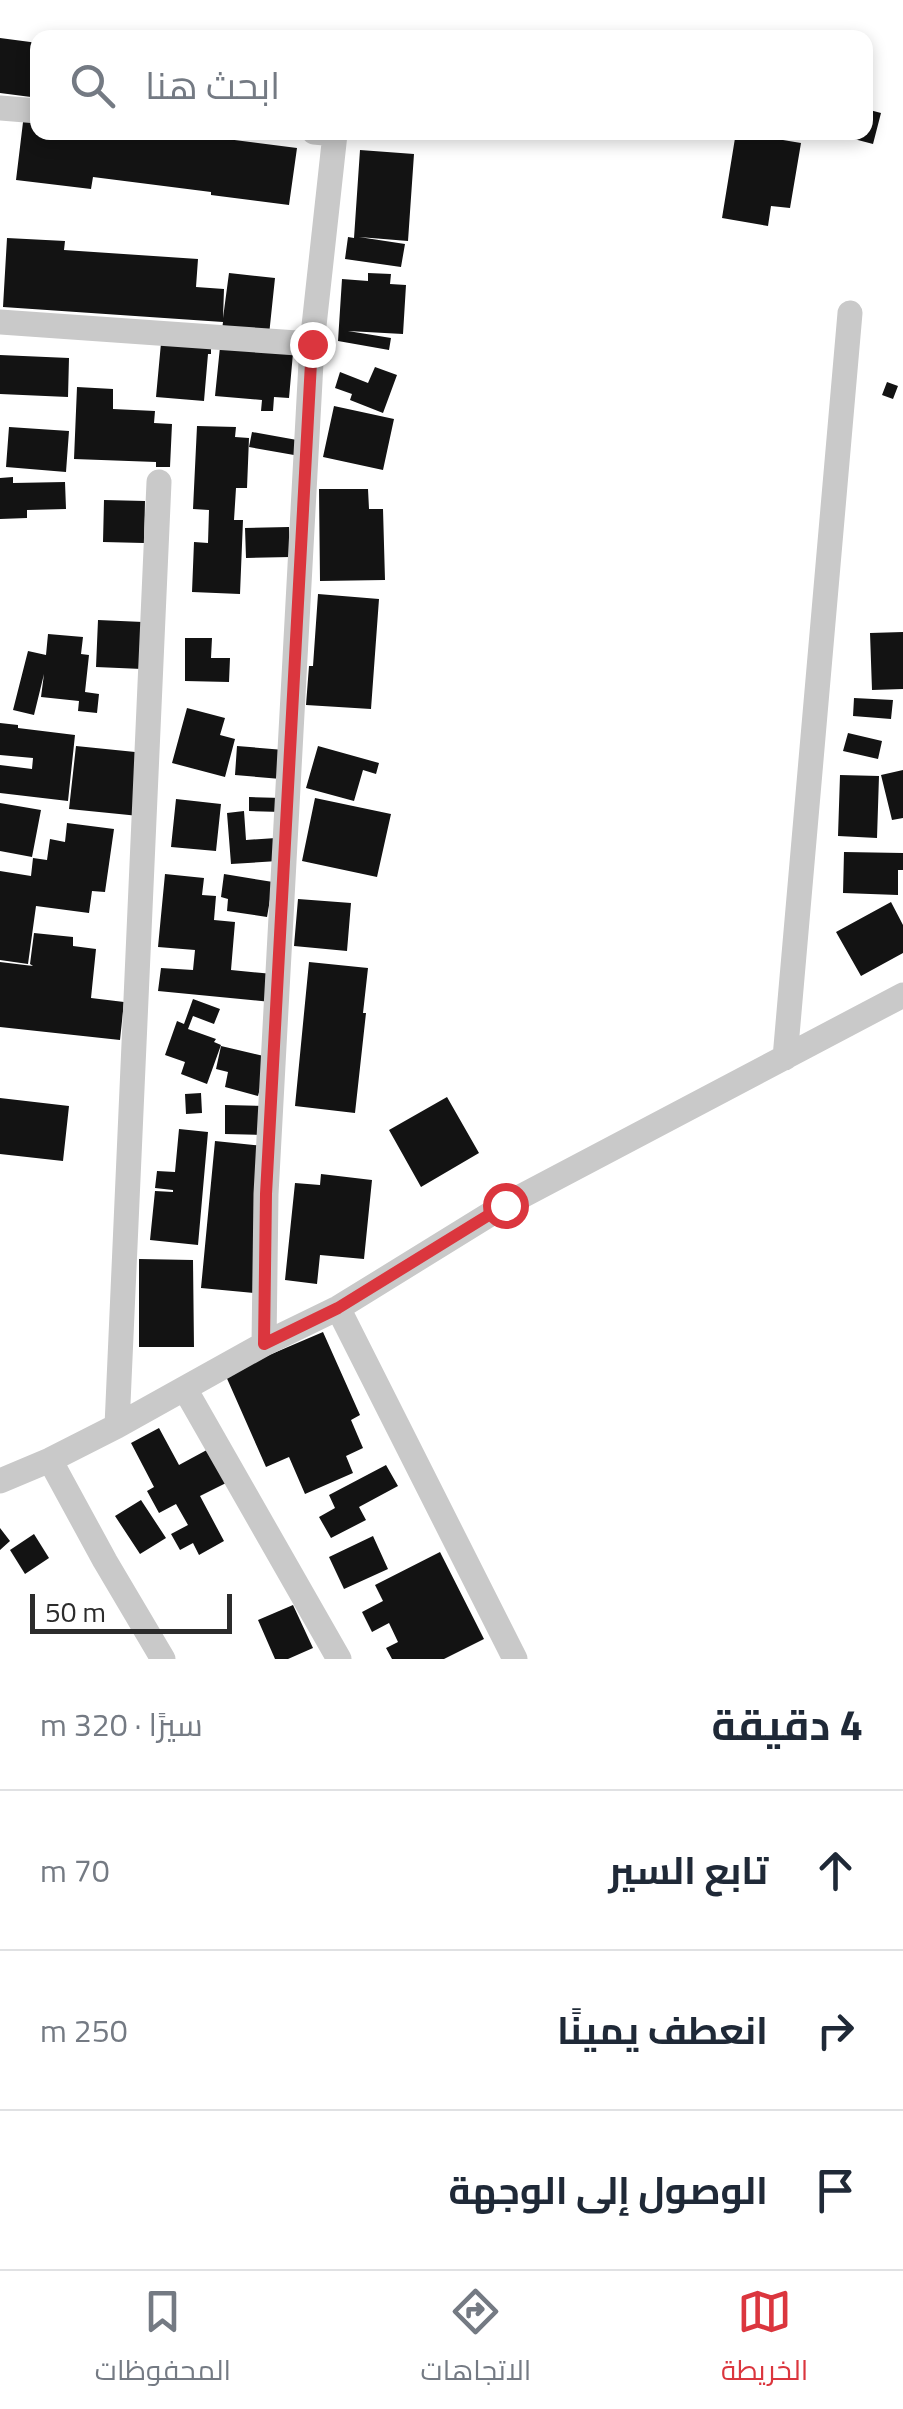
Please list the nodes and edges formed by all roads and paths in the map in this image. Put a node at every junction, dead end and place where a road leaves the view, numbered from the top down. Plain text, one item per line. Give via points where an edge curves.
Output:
1 (0, 108) edge
2 (30, 110) edge
3 (334, 140) edge
4 (850, 313) dead end
5 (0, 322) edge
6 (312, 344) junction
7 (160, 482) dead end
8 (903, 995) edge
9 (784, 1058) junction
10 (338, 1308) junction
11 (264, 1344) junction
12 (186, 1389) junction
13 (117, 1426) junction
14 (50, 1460) junction
15 (0, 1481) edge
16 (164, 1659) edge
17 (339, 1659) edge
18 (516, 1659) edge

1 - 2 street
3 - 6 street
4 - 9 street
5 - 6 street
6 - 11 street via 266,1194
7 - 13 street
8 - 9 street
9 - 10 street via 505,1205
10 - 11 street
10 - 18 street
11 - 12 street
12 - 13 street
12 - 17 street
13 - 14 street
14 - 15 street
14 - 16 street

